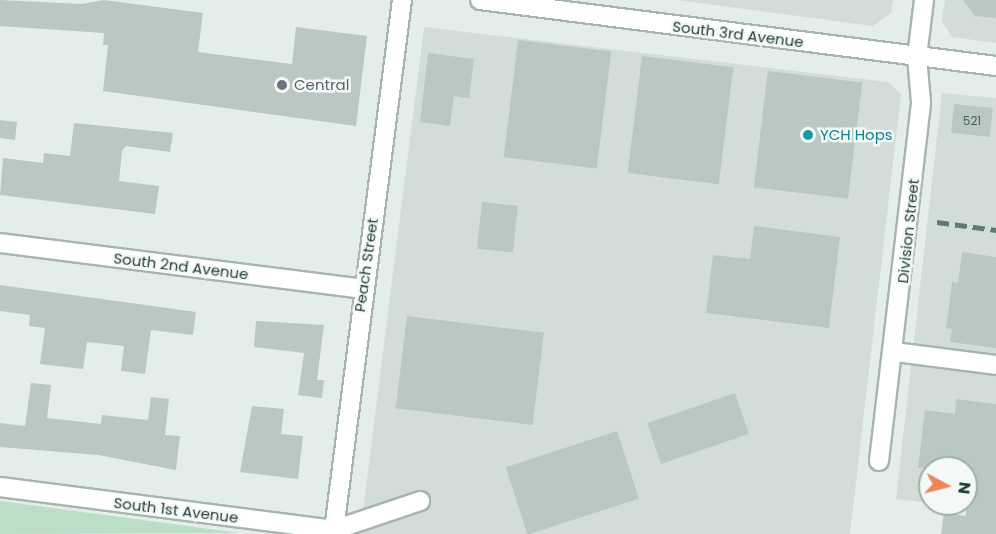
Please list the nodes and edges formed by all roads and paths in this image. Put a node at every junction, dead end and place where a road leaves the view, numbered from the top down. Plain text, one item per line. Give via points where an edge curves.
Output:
1 (402, 0) edge
2 (480, 0) edge
3 (924, 0) edge
4 (917, 57) junction
5 (996, 66) edge
6 (0, 243) edge
7 (363, 289) junction
8 (895, 352) junction
9 (996, 365) edge
10 (879, 461) dead end
11 (0, 487) edge
12 (420, 501) dead end
13 (334, 530) junction

1 - 7 street, Peach Street
2 - 4 street, South 3rd Avenue
3 - 4 street, Division Street
4 - 5 street, South 3rd Avenue
4 - 8 street, Division Street via 921,102
6 - 7 street, South 2nd Avenue
7 - 13 street, Peach Street
8 - 9 street
8 - 10 street, Division Street
11 - 13 street, South 1st Avenue
12 - 13 street, South 1st Avenue

